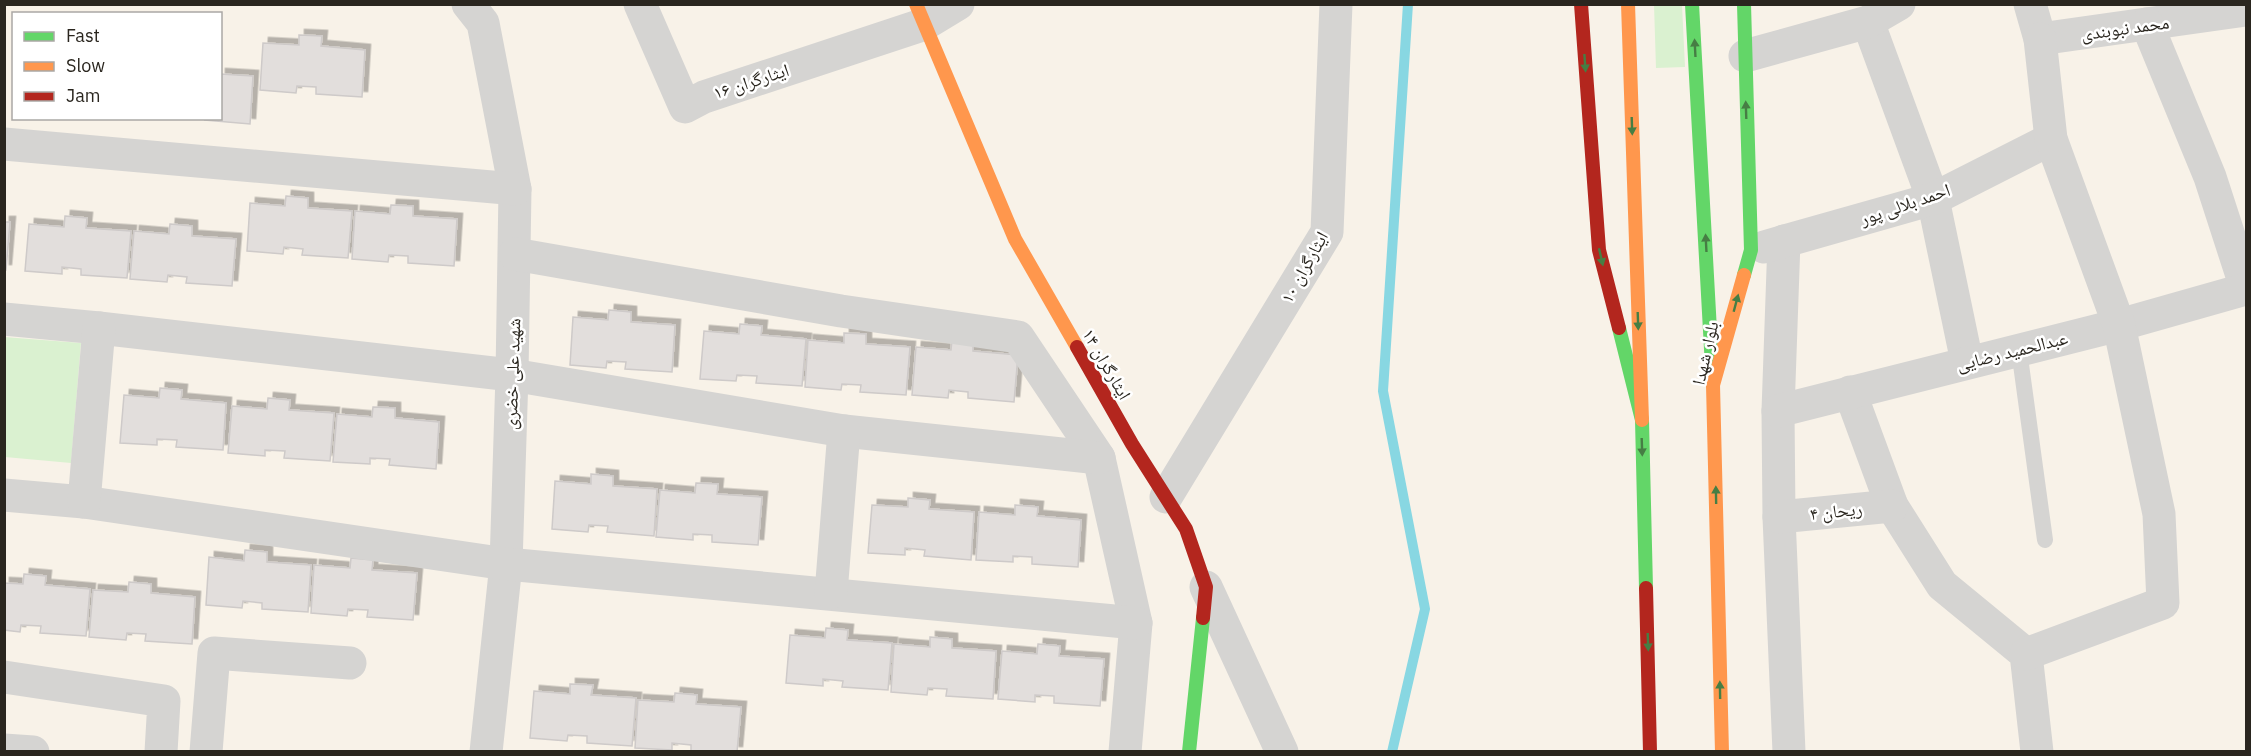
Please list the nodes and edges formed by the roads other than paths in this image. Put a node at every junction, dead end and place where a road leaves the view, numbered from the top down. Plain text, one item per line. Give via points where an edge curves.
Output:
1 (468, 4) edge
2 (640, 4) edge
3 (958, 4) edge
4 (1336, 4) edge
5 (1581, 4) edge
6 (1628, 4) edge
7 (1692, 4) edge
8 (1744, 4) edge
9 (1899, 4) edge
10 (2030, 4) edge
11 (2247, 10) edge
12 (2182, 12) edge
13 (921, 14) edge
14 (1868, 22) junction
15 (2147, 24) junction
16 (2040, 39) junction
17 (1744, 56) junction
18 (2051, 140) junction
19 (4, 144) edge
20 (515, 189) junction
21 (1933, 199) junction
22 (1784, 241) junction
23 (1750, 250) junction
24 (515, 254) junction
25 (2247, 289) edge
26 (4, 319) edge
27 (2120, 325) junction
28 (99, 328) junction
29 (2019, 350) junction
30 (1967, 362) junction
31 (512, 375) junction
32 (1713, 385) junction
33 (1850, 392) junction
34 (1778, 411) junction
35 (1642, 420) junction
36 (844, 431) junction
37 (1099, 458) junction
38 (4, 495) edge
39 (1166, 497) junction
40 (84, 502) junction
41 (1892, 506) junction
42 (1779, 517) junction
43 (2045, 540) dead end
44 (506, 564) junction
45 (1206, 587) junction
46 (831, 593) junction
47 (1136, 623) junction
48 (2026, 654) junction
49 (350, 663) dead end
50 (4, 677) edge
51 (4, 750) edge
52 (33, 752) edge
53 (161, 752) edge
54 (206, 752) edge
55 (486, 752) edge
56 (1125, 752) edge
57 (1189, 752) edge
58 (1282, 752) edge
59 (1650, 752) edge
60 (1722, 752) edge
61 (1789, 752) edge
62 (2037, 752) edge

1 - 20 street, شهید علی خضری via 483,23
2 - 13 street, ایثارگران ۱۶ via 685,107
3 - 13 street
4 - 39 street, ایثارگران ۱۰ via 1327,232
5 -> 35 main road via 1599,250
6 -> 35 main road
32 -> 7 main road
8 - 17 main road, بلوار شهدا
9 - 14 street
10 - 16 street
11 - 12 street, محمد نبوبندی
12 - 15 street, محمد نبوبندی
13 - 39 main road, ایثارگران ۱۴ via 1016,239
14 - 17 street
14 - 21 street
15 - 16 street, محمد نبوبندی
15 - 25 street via 2210,177
16 - 18 street
23 -> 17 main road, بلوار شهدا
18 - 21 street, احمد بلالی پور
18 - 27 street
19 - 20 street
20 - 24 street, شهید علی خضری
21 - 22 street, احمد بلالی پور
21 - 30 street
22 - 23 street, احمد بلالی پور
22 - 34 street
32 -> 23 main road, بلوار شهدا
24 - 31 street, شهید علی خضری
24 - 37 street via 840,311 1018,337
25 - 27 street, عبدالحمید رضایی
26 - 28 street
27 - 29 street, عبدالحمید رضایی
27 - 48 street via 2159,514 2163,603
28 - 31 street
28 - 40 street
29 - 30 street, عبدالحمید رضایی
29 - 43 lane
30 - 33 street, عبدالحمید رضایی
31 - 36 street
31 - 44 street, شهید علی خضری
60 -> 32 main road, بلوار شهدا
33 - 34 street, عبدالحمید رضایی
33 - 41 street
34 - 42 street
35 -> 59 main road
36 - 37 street
36 - 46 street
37 - 47 street
38 - 40 street
39 - 45 main road, ایثارگران ۱۴ via 1186,529
40 - 44 street
41 - 42 street, ریحان ۴
41 - 48 street via 1942,585
42 - 61 street
44 - 46 street
44 - 55 street, شهید علی خضری
45 - 57 main road, ایثارگران ۱۴
45 - 58 street
46 - 47 street
47 - 56 street
48 - 62 street
49 - 54 street via 214,652
50 - 53 street via 164,701
51 - 52 street

